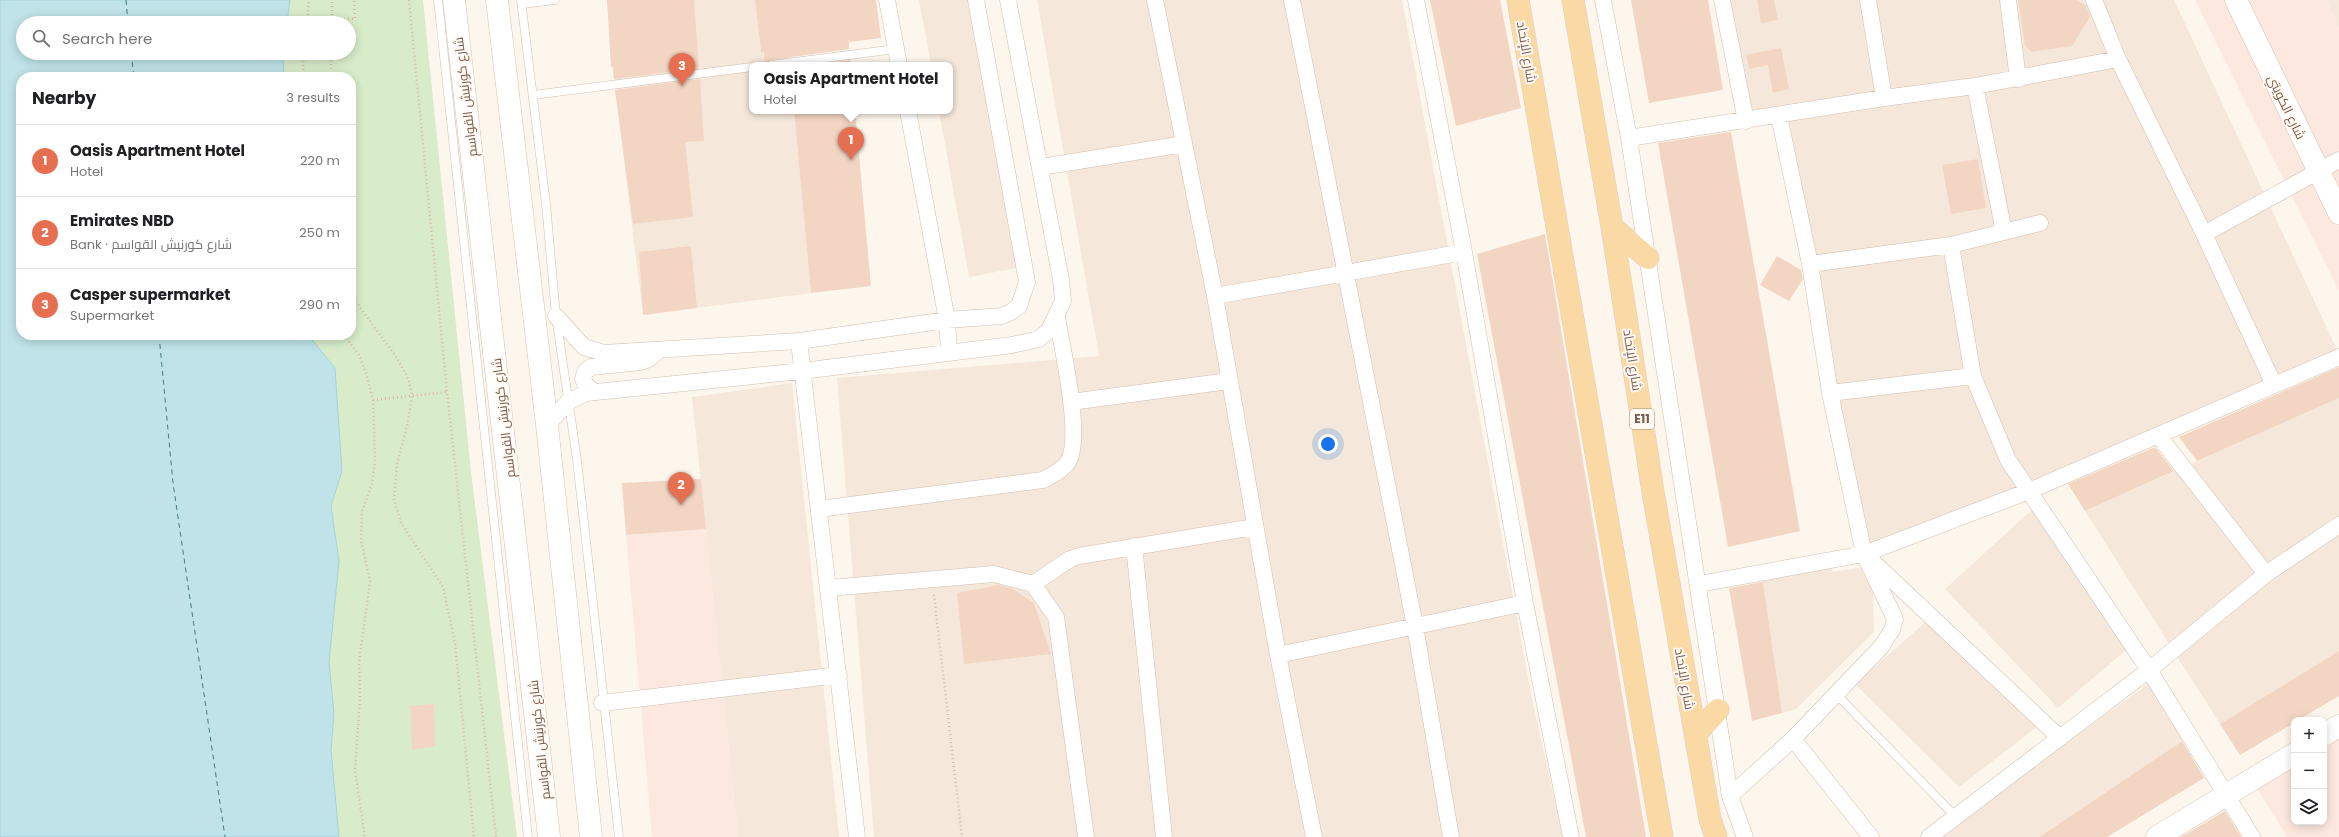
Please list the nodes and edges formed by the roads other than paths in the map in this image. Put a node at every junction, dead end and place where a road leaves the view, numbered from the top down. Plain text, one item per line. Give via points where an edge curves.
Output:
1 (438, 0) edge
2 (454, 0) edge
3 (497, 0) edge
4 (555, 0) edge
5 (887, 0) edge
6 (976, 0) edge
7 (1008, 0) edge
8 (1155, 0) edge
9 (1292, 0) edge
10 (1416, 0) edge
11 (1518, 0) edge
12 (1573, 0) edge
13 (1603, 0) edge
14 (1722, 0) edge
15 (1868, 0) edge
16 (2008, 0) edge
17 (2094, 0) edge
18 (2236, 0) edge
19 (522, 2) edge
20 (896, 49) junction
21 (2118, 59) junction
22 (794, 62) edge
23 (898, 62) edge
24 (749, 67) edge
25 (2018, 79) junction
26 (1975, 86) junction
27 (533, 95) junction
28 (1884, 98) junction
29 (909, 114) edge
30 (1779, 116) junction
31 (1746, 121) junction
32 (1629, 138) junction
33 (1184, 144) junction
34 (2339, 160) edge
35 (1041, 167) junction
36 (2318, 171) junction
37 (2339, 214) edge
38 (2040, 223) dead end
39 (1612, 227) junction
40 (2004, 232) junction
41 (2204, 234) junction
42 (1951, 245) junction
43 (1464, 252) junction
44 (1648, 258) junction
45 (1810, 264) junction
46 (1346, 274) junction
47 (1215, 296) junction
48 (556, 316) junction
49 (1057, 316) junction
50 (947, 320) junction
51 (799, 341) junction
52 (659, 350) junction
53 (949, 352) junction
54 (2339, 358) edge
55 (802, 371) junction
56 (1974, 376) junction
57 (1229, 381) junction
58 (2274, 385) junction
59 (594, 392) junction
60 (1830, 393) junction
61 (568, 402) junction
62 (1071, 402) junction
63 (546, 425) junction
64 (2158, 435) junction
65 (2029, 491) junction
66 (819, 509) junction
67 (2339, 525) edge
68 (1254, 527) junction
69 (1134, 546) junction
70 (1864, 554) junction
71 (2266, 574) junction
72 (1033, 584) junction
73 (1699, 584) junction
74 (829, 588) junction
75 (1525, 603) junction
76 (1415, 626) junction
77 (1278, 655) junction
78 (2149, 670) junction
79 (839, 675) junction
80 (1836, 694) junction
81 (602, 704) junction
82 (1718, 710) junction
83 (2339, 726) edge
84 (2327, 733) edge
85 (1695, 735) junction
86 (2060, 738) junction
87 (1793, 739) junction
88 (2291, 756) edge
89 (2226, 795) junction
90 (1730, 796) junction
91 (1956, 817) junction
92 (528, 837) edge
93 (549, 837) edge
94 (591, 837) edge
95 (619, 837) edge
96 (857, 837) edge
97 (1086, 837) edge
98 (1164, 837) edge
99 (1314, 837) edge
100 (1451, 837) edge
101 (1571, 837) edge
102 (1662, 837) edge
103 (1716, 837) edge
104 (1745, 837) edge
105 (1871, 837) edge
106 (1929, 837) edge
107 (2157, 837) edge
108 (2252, 837) edge

1 - 92 lane, شارع كورنيش القواسم
2 - 93 main road, شارع كورنيش القواسم
3 - 63 main road
4 - 19 lane
5 - 20 street
6 - 50 street via 1027,282 1019,306 1011,312 1002,316
7 - 35 street
8 - 33 street
9 - 46 street
10 - 43 street
11 - 102 main road, شارع الإتحاد
12 - 39 main road, شارع الإتحاد / E11
13 - 32 street
14 - 31 street
15 - 28 street
16 - 25 street
17 - 21 street
18 - 36 main road, شارع الكويتي
19 - 27 lane
20 - 22 lane
20 - 23 street
21 - 25 street
21 - 41 street
24 - 27 lane
25 - 26 street
26 - 28 street
26 - 40 street
27 - 48 lane
28 - 30 street
29 - 50 street
30 - 31 street
30 - 45 street
31 - 32 street
32 - 44 street
33 - 35 street
33 - 47 street
34 - 36 street
35 - 49 street via 1061,280 1063,301
36 - 37 main road, شارع الكويتي
36 - 41 street
38 - 40 street
39 - 44 main road
39 - 85 main road, شارع الإتحاد / E11 via 1653,492
40 - 42 street
41 - 58 street
42 - 45 street
42 - 56 street
43 - 46 street
43 - 75 street
44 - 73 street
45 - 60 street
46 - 47 street
46 - 76 street
47 - 57 street
48 - 52 street via 584,347 604,353
48 - 61 lane
49 - 53 street via 1049,330 1039,339 1012,345
49 - 62 street
50 - 51 street
50 - 53 street
51 - 52 street
51 - 55 street
52 - 59 street via 641,362 591,367 583,379
53 - 55 street
54 - 58 street
55 - 59 street
55 - 66 street
56 - 60 street
56 - 65 street via 2008,460
57 - 62 street
57 - 68 street
58 - 64 street
59 - 61 street via 586,392
60 - 70 street
61 - 63 street
61 - 81 lane
62 - 66 street via 1074,447 1068,463 1044,480
63 - 94 main road
64 - 65 street
64 - 71 street
65 - 70 street
65 - 78 street
66 - 74 street
67 - 71 street
68 - 69 street
68 - 77 street
69 - 72 street via 1070,559
69 - 98 street
70 - 73 street
70 - 80 street via 1895,619 1892,630 1881,647
70 - 86 street
71 - 78 street
72 - 74 street via 994,574
72 - 97 street via 1056,617
73 - 82 street
74 - 79 street
75 - 76 street
75 - 101 street
76 - 77 street
76 - 100 street
77 - 99 street
78 - 86 street
78 - 89 street
79 - 81 street
79 - 96 street
80 - 87 street
80 - 91 lane
81 - 95 lane
82 - 85 main road
82 - 90 street
83 - 84 main road
85 - 103 main road, شارع الإتحاد / E11 via 1710,819
86 - 91 street
87 - 90 street
87 - 105 street
88 - 89 main road
89 - 107 main road
89 - 108 street
90 - 104 street
91 - 106 street

